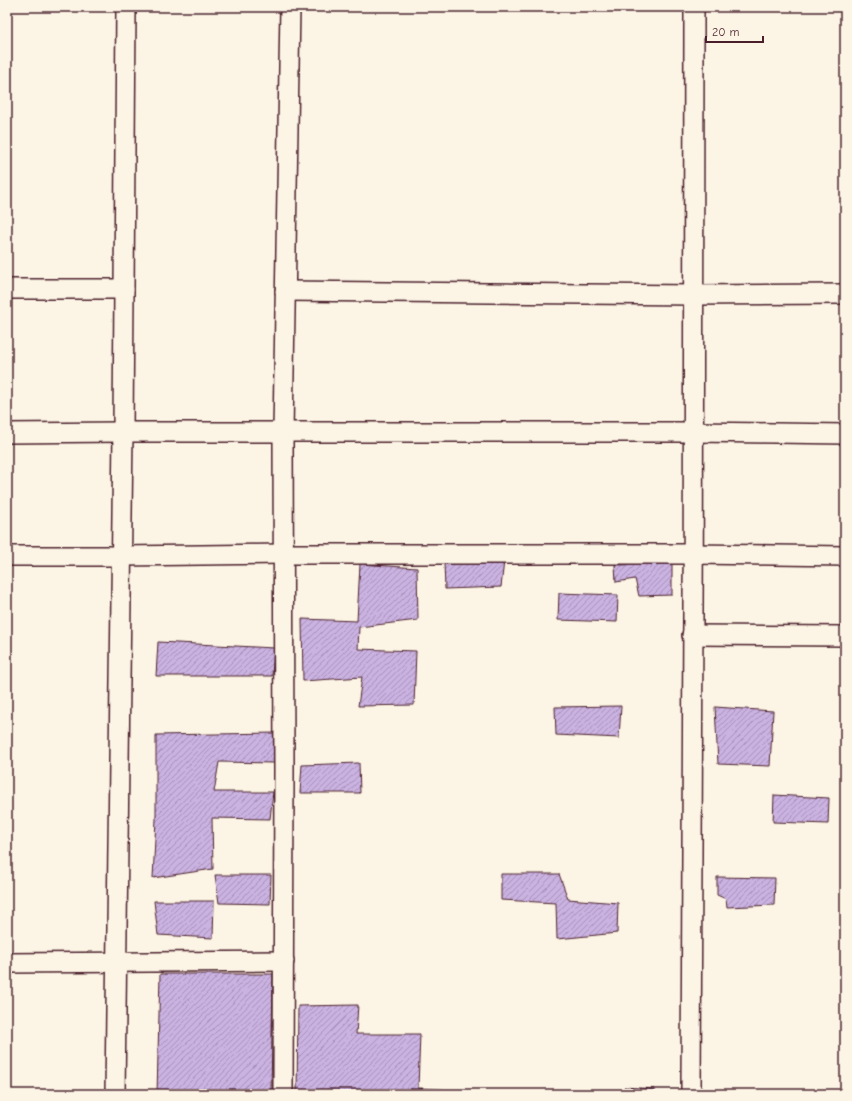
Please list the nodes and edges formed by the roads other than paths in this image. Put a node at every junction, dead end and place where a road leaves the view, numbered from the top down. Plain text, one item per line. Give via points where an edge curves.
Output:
1 (126, 7) edge
2 (290, 7) edge
3 (694, 7) edge
4 (7, 289) edge
5 (124, 289) junction
6 (285, 291) junction
7 (845, 294) edge
8 (694, 295) junction
9 (123, 432) junction
10 (283, 432) junction
11 (694, 432) junction
12 (7, 433) edge
13 (845, 434) edge
14 (283, 554) junction
15 (692, 554) junction
16 (7, 556) edge
17 (122, 556) junction
18 (845, 556) edge
19 (692, 635) junction
20 (845, 636) edge
21 (284, 961) junction
22 (7, 962) edge
23 (117, 962) junction
24 (115, 1094) edge
25 (283, 1094) edge
26 (691, 1094) edge

1 - 5 street
2 - 6 street
3 - 8 street
4 - 5 street
5 - 9 street
6 - 8 street
6 - 10 street
7 - 8 street
8 - 11 street
9 - 10 street
9 - 12 street
9 - 17 street
10 - 11 street
10 - 14 street
11 - 13 street
11 - 15 street
14 - 15 street
14 - 17 street
14 - 21 street
15 - 18 street
15 - 19 street
16 - 17 street
17 - 23 street
19 - 20 street
19 - 26 street
21 - 23 street
21 - 25 street
22 - 23 street
23 - 24 street

